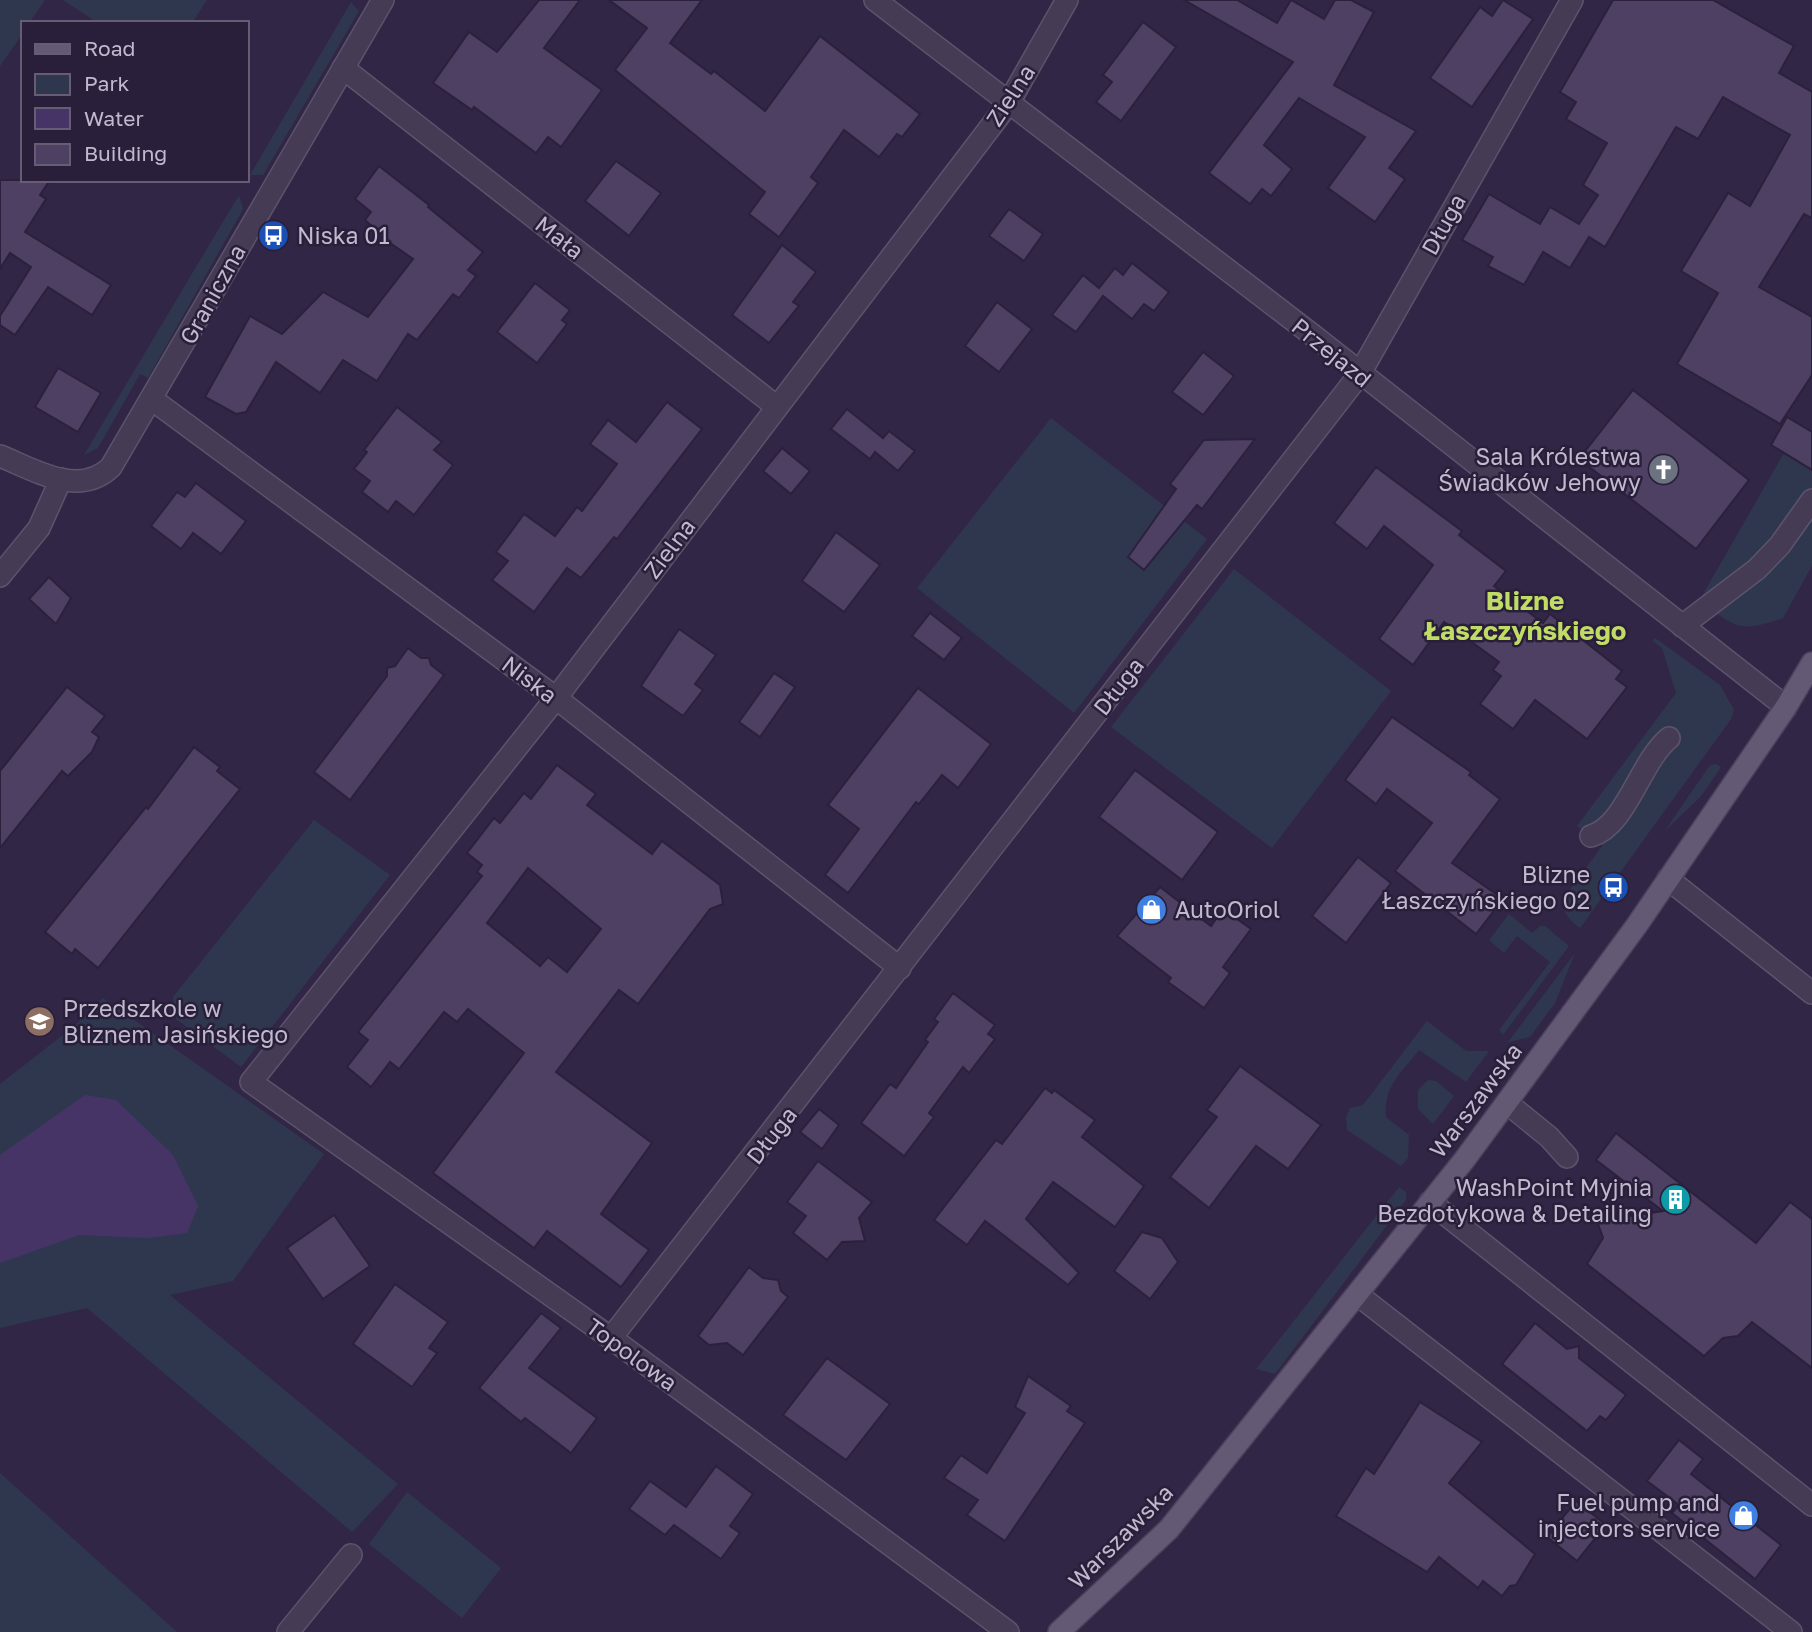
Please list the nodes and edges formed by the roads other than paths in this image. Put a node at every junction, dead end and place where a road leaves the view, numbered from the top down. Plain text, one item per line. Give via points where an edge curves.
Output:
1 (383, 0) edge
2 (875, 0) edge
3 (1068, 0) edge
4 (1572, 0) edge
5 (343, 68) junction
6 (1008, 104) junction
7 (1359, 375) junction
8 (153, 400) junction
9 (777, 407) junction
10 (0, 456) edge
11 (61, 479) junction
12 (1812, 500) edge
13 (0, 576) edge
14 (1682, 626) junction
15 (1812, 663) edge
16 (556, 698) junction
17 (1786, 707) junction
18 (1669, 738) dead end
19 (1591, 836) dead end
20 (1668, 879) junction
21 (900, 968) junction
22 (1812, 993) edge
23 (251, 1082) joint
24 (1507, 1102) junction
25 (1567, 1157) dead end
26 (1430, 1202) junction
27 (1358, 1295) junction
28 (611, 1338) junction
29 (1812, 1505) edge
30 (351, 1555) dead end
31 (288, 1632) edge
32 (1008, 1632) edge
33 (1059, 1632) edge
34 (1791, 1632) edge

1 - 5 street, Graniczna
2 - 6 street, Przejazd
3 - 6 street, Zielna
4 - 7 street, Długa
5 - 8 street, Graniczna
5 - 9 street, Mała
6 - 7 street, Przejazd
6 - 9 street, Zielna
7 - 14 street, Przejazd
7 - 21 street, Długa
8 - 11 street, Graniczna via 100,478 87,482
8 - 16 street, Niska
9 - 16 street, Zielna
10 - 11 street
11 - 13 street via 39,528
12 - 14 street via 1757,569
14 - 17 street, Przejazd
15 - 17 main road, Warszawska
16 - 21 street, Niska
16 - 23 street, Zielna
17 - 20 main road, Warszawska
18 - 19 street via 1648,760 1609,825
20 - 22 street
20 - 24 main road, Warszawska
21 - 28 street, Długa
23 - 28 street, Topolowa
24 - 25 street
24 - 26 main road, Warszawska
26 - 27 main road, Warszawska
26 - 29 street
27 - 33 main road, Warszawska via 1169,1530
27 - 34 street
28 - 32 street, Topolowa
30 - 31 street

